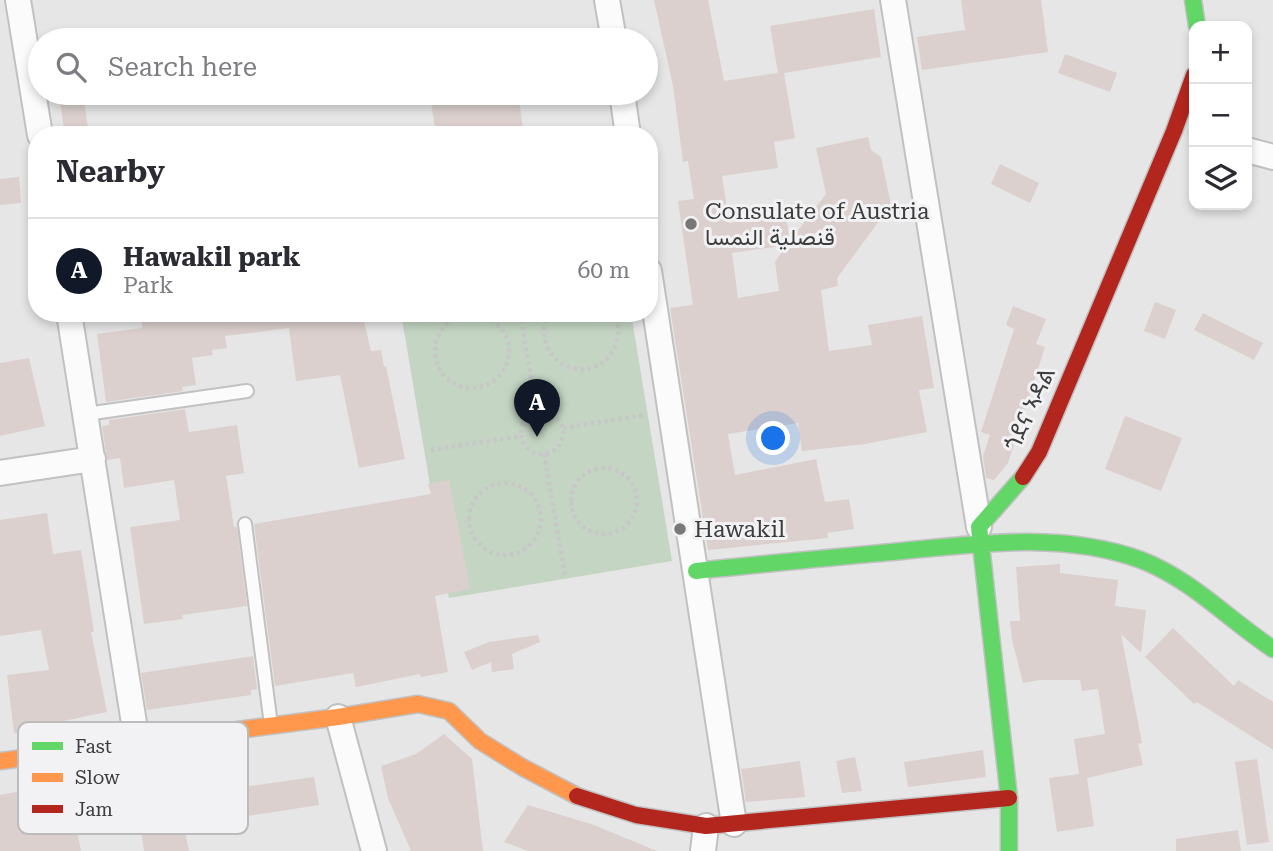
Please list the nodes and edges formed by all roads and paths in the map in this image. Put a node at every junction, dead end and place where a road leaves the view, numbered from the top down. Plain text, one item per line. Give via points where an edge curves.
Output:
1 (18, 0) edge
2 (607, 0) edge
3 (893, 0) edge
4 (1193, 0) edge
5 (1196, 21) edge
6 (612, 28) edge
7 (28, 61) edge
8 (1192, 84) edge
9 (35, 105) edge
10 (624, 105) edge
11 (39, 126) edge
12 (627, 126) edge
13 (1184, 134) edge
14 (1252, 151) edge
15 (1273, 157) edge
16 (71, 322) edge
17 (448, 322) edge
18 (496, 322) edge
19 (522, 322) edge
20 (545, 322) edge
21 (617, 322) edge
22 (657, 322) edge
23 (247, 391) dead end
24 (537, 412) junction
25 (86, 414) junction
26 (645, 415) dead end
27 (563, 428) junction
28 (520, 436) junction
29 (431, 450) dead end
30 (544, 454) junction
31 (93, 459) junction
32 (0, 473) edge
33 (630, 480) joint
34 (480, 493) joint
35 (246, 524) dead end
36 (980, 535) junction
37 (696, 571) junction
38 (565, 575) dead end
39 (1273, 649) edge
40 (338, 717) junction
41 (134, 722) edge
42 (271, 725) junction
43 (248, 728) edge
44 (18, 758) edge
45 (0, 761) edge
46 (1009, 797) junction
47 (734, 824) junction
48 (706, 826) junction
49 (374, 851) edge
50 (703, 851) edge
51 (1009, 851) edge

1 - 7 street
2 - 6 street
3 - 36 street
4 - 5 street
8 - 13 street, ጎደና ኣዳል
9 - 11 street
10 - 12 street
13 - 36 street, ጎደና ኣዳል via 1039,452
14 - 15 street
16 - 25 street
17 - 18 path via 435,341 437,365 453,383 475,388 487,385 504,370 509,347 506,334
19 - 24 path
20 - 21 path via 544,335 552,357 573,369 606,361 618,341
22 - 37 street
23 - 25 lane
24 - 27 path via 556,416
24 - 28 path via 524,420
25 - 31 street
26 - 27 path
27 - 30 path via 561,442
28 - 29 path
28 - 30 path via 531,452
30 - 38 path
31 - 32 street
31 - 41 street
33 - 33 path via 613,469 583,476 572,494 574,515 590,531 601,534 623,529 631,521 638,499
34 - 34 path via 469,515 474,540 483,549 507,556 528,548 541,529 540,506 534,496 515,484 503,483
35 - 42 lane
36 - 37 street
36 - 39 street via 1096,548 1142,561 1198,591
36 - 46 street
37 - 47 street
40 - 42 street
40 - 48 street via 418,704 449,711 480,741 574,795 636,815
40 - 49 street
42 - 43 street
44 - 45 street
46 - 47 street
46 - 51 street
47 - 48 street
48 - 50 street

